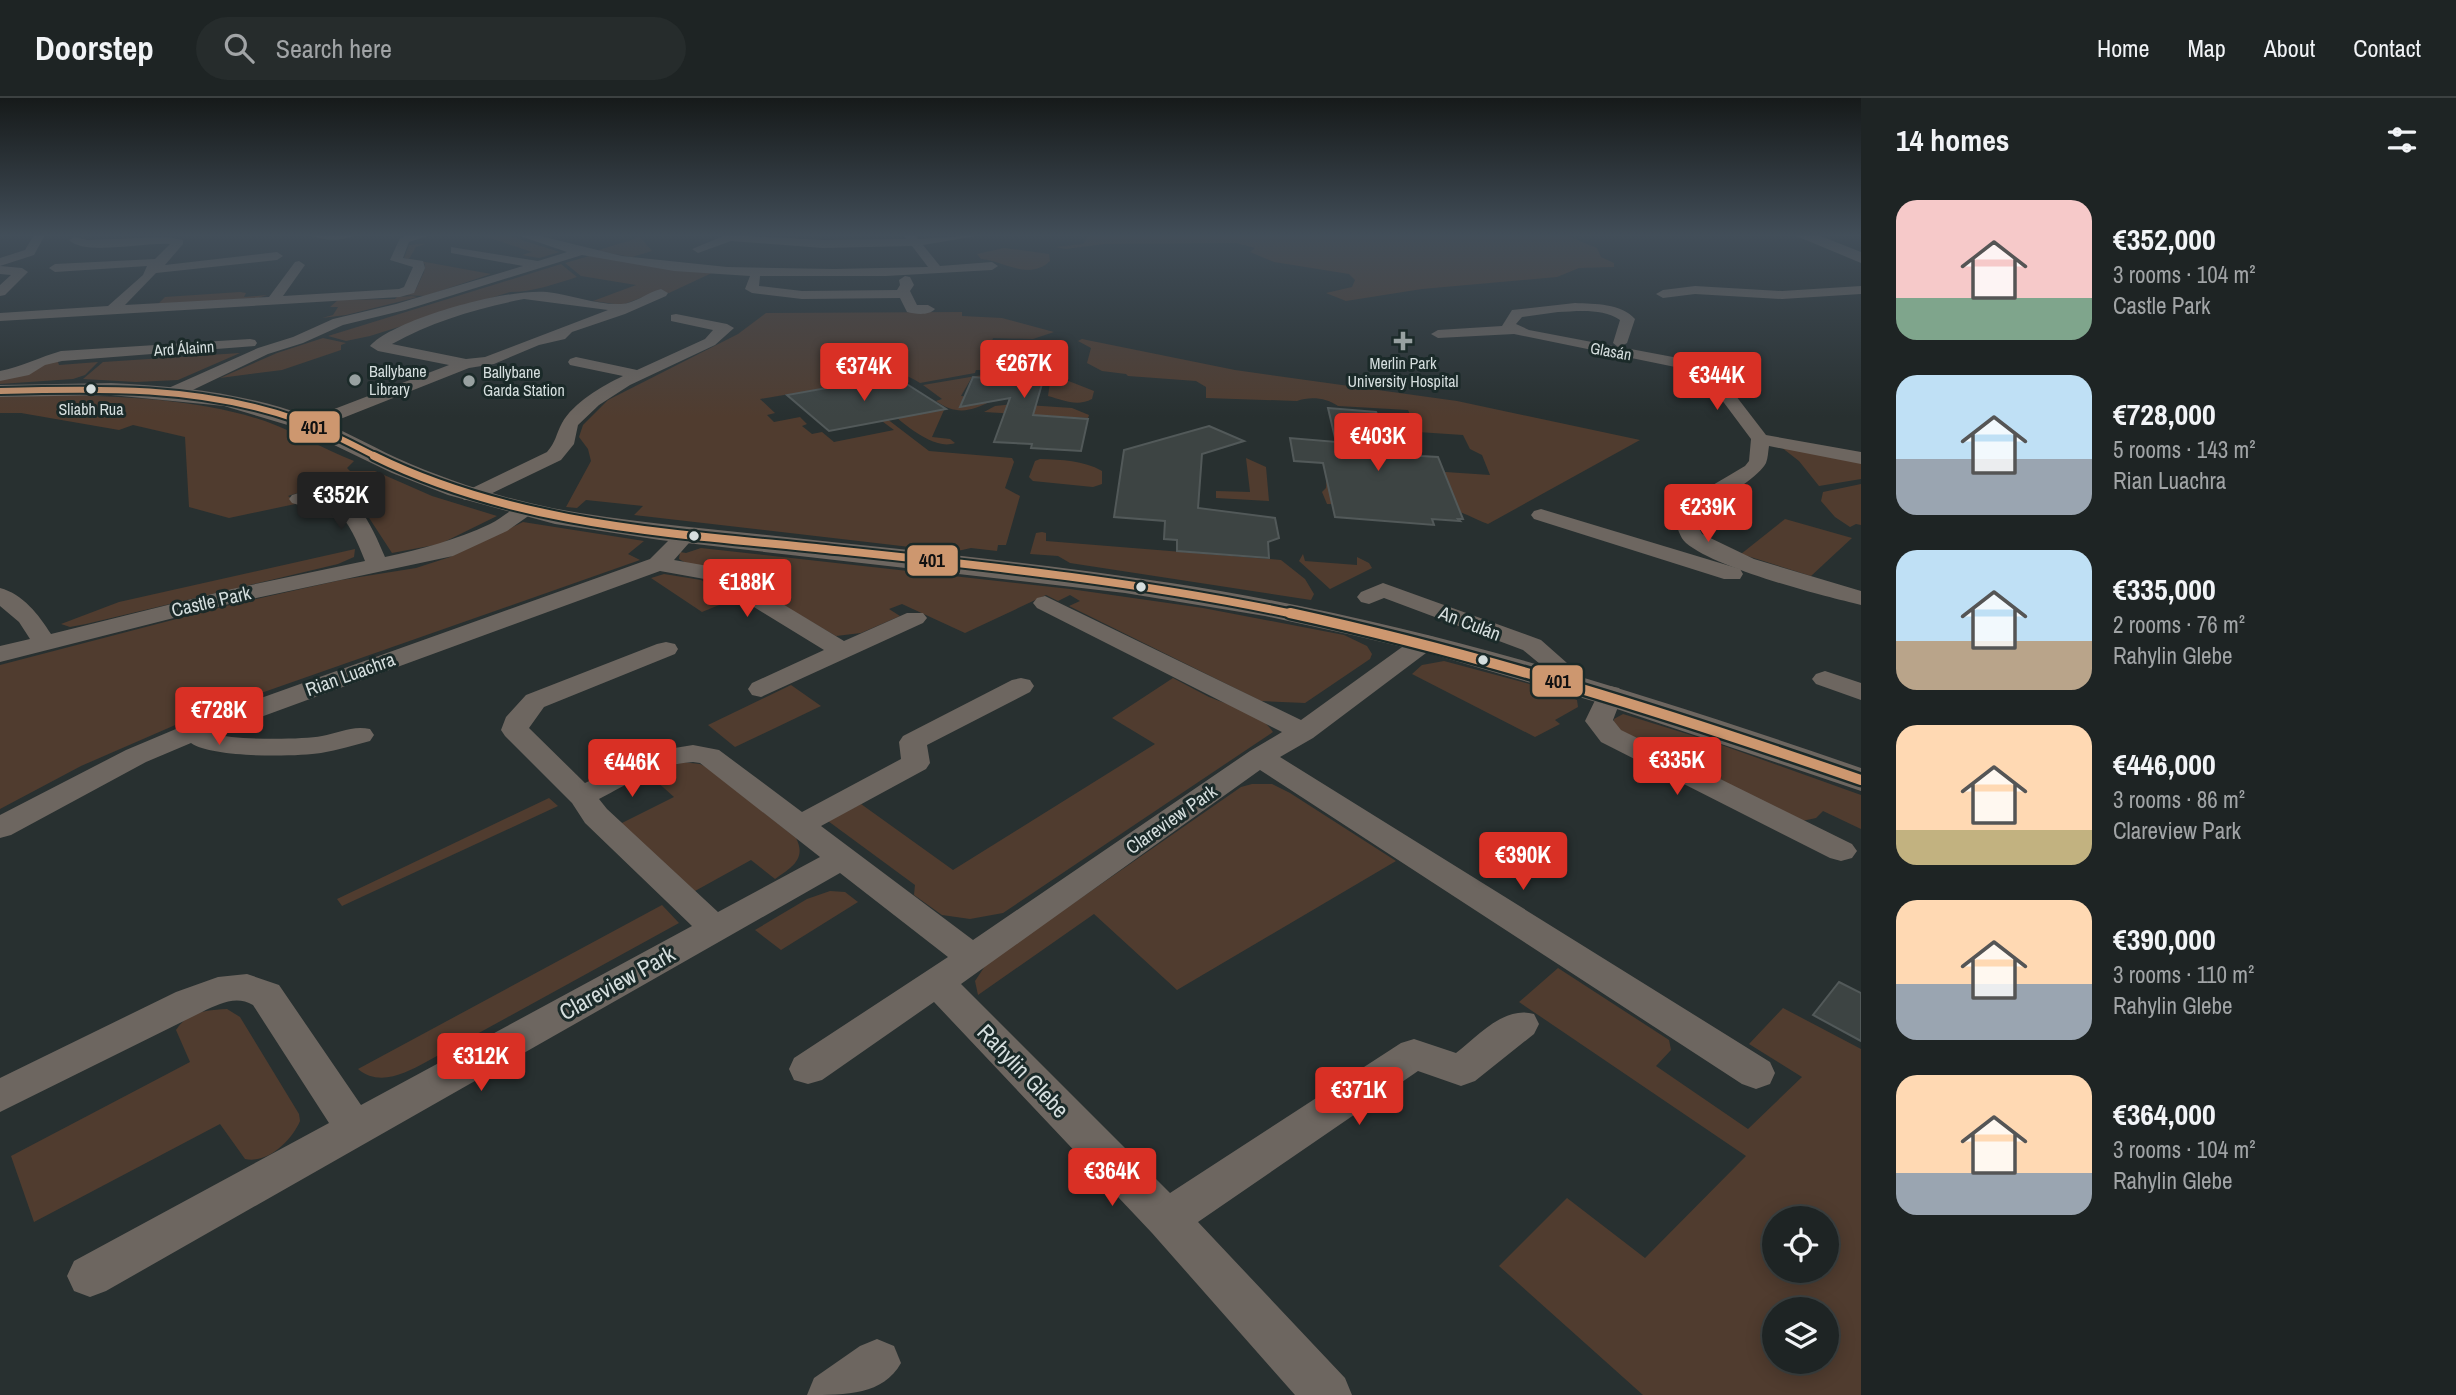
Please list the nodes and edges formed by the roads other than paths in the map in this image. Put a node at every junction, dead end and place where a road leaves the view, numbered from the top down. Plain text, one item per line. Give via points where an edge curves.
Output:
1 (129, 296) edge
2 (176, 296) edge
3 (265, 296) edge
4 (276, 296) junction
5 (351, 296) edge
6 (438, 296) edge
7 (655, 296) edge
8 (905, 296) edge
9 (1676, 296) edge
10 (325, 298) junction
11 (124, 300) junction
12 (1661, 300) dead end
13 (164, 307) junction
14 (624, 309) junction
15 (928, 309) dead end
16 (111, 311) junction
17 (314, 316) dead end
18 (0, 317) edge
19 (676, 318) dead end
20 (1514, 330) junction
21 (1438, 334) dead end
22 (250, 343) dead end
23 (1620, 343) dead end
24 (118, 352) junction
25 (576, 362) dead end
26 (466, 365) junction
27 (639, 375) junction
28 (0, 376) edge
29 (0, 391) edge
30 (170, 394) junction
31 (309, 425) junction
32 (1760, 439) junction
33 (1861, 458) edge
34 (471, 496) junction
35 (299, 499) dead end
36 (527, 510) junction
37 (1541, 515) dead end
38 (1690, 531) junction
39 (685, 535) junction
40 (1633, 543) junction
41 (658, 564) junction
42 (378, 565) junction
43 (0, 594) edge
44 (1369, 597) dead end
45 (1861, 598) edge
46 (1045, 603) dead end
47 (1861, 616) edge
48 (915, 618) dead end
49 (44, 642) junction
50 (1426, 642) junction
51 (666, 649) dead end
52 (844, 652) junction
53 (0, 654) edge
54 (1546, 675) junction
55 (1825, 679) dead end
56 (1021, 686) dead end
57 (761, 689) dead end
58 (1861, 692) edge
59 (1610, 694) junction
60 (193, 732) junction
61 (1303, 732) junction
62 (360, 735) dead end
63 (1260, 757) junction
64 (1861, 780) edge
65 (582, 796) junction
66 (800, 825) junction
67 (0, 828) edge
68 (1841, 851) dead end
69 (842, 858) junction
70 (716, 928) junction
71 (972, 957) junction
72 (937, 982) junction
73 (1521, 1024) dead end
74 (808, 1069) dead end
75 (1756, 1073) dead end
76 (0, 1096) edge
77 (355, 1129) junction
78 (1167, 1219) junction
79 (90, 1276) dead end
80 (877, 1363) dead end
81 (831, 1395) edge
82 (1328, 1395) edge

1 - 11 street
2 - 11 street
3 - 4 street
4 - 10 street
4 - 13 street
5 - 10 street
6 - 30 street via 338,322
7 - 14 street
8 - 15 street via 912,309
9 - 12 street
10 - 17 street
11 - 16 street
13 - 16 street
13 - 24 street, Ard Álainn
14 - 26 street via 567,329 560,336
14 - 26 street via 547,296 513,296 416,326 378,346
16 - 18 street
19 - 27 street via 727,328 710,342
20 - 21 street, Glasán
20 - 23 street, Glasán via 1508,325 1517,313 1533,310 1589,308 1631,314
20 - 32 street, Glasán via 1710,373
22 - 24 street, Ard Álainn
24 - 28 street, Ard Álainn via 61,356
25 - 27 street
26 - 31 street
27 - 34 street via 593,401 570,424 565,443 554,456
29 - 30 street
30 - 31 street via 257,408
31 - 34 street
32 - 33 street
32 - 38 street via 1758,461 1752,470 1704,500 1684,519
34 - 36 street
35 - 42 street via 325,491 343,502 358,519
36 - 39 street
36 - 42 street, Castle Park via 452,549
37 - 40 street
38 - 40 street via 1651,535
38 - 45 street via 1693,538 1746,564
39 - 41 street
39 - 50 street via 1104,581 1280,610
40 - 47 street
41 - 52 street via 718,574
41 - 60 street, Rian Luachra
42 - 49 street, Castle Park
43 - 49 street via 28,617
44 - 54 street, An Culán via 1383,590 1532,646 1554,663
46 - 61 street
48 - 52 street
49 - 53 street, Castle Park
50 - 54 street
50 - 61 street, Clareview Park
51 - 65 street via 536,701 516,723 518,735
52 - 57 street
54 - 59 street
55 - 58 street
56 - 66 street via 913,742 916,763
59 - 64 street
59 - 68 street via 1599,721 1611,736
60 - 62 street via 209,743 250,746 320,745
60 - 67 street, Rian Luachra via 136,756
61 - 63 street, Clareview Park
63 - 71 street, Clareview Park
63 - 75 street
65 - 66 street via 667,756 693,752 716,760
65 - 70 street via 596,816
66 - 69 street
69 - 70 street, Clareview Park
69 - 71 street
70 - 77 street, Clareview Park
71 - 72 street, Clareview Park
72 - 74 street, Clareview Park
72 - 78 street, Rahylin Glebe
73 - 78 street via 1461,1070 1414,1054
76 - 77 street via 189,1002 217,990 248,986 266,995
77 - 79 street, Clareview Park
78 - 82 street, Rahylin Glebe
80 - 81 street

